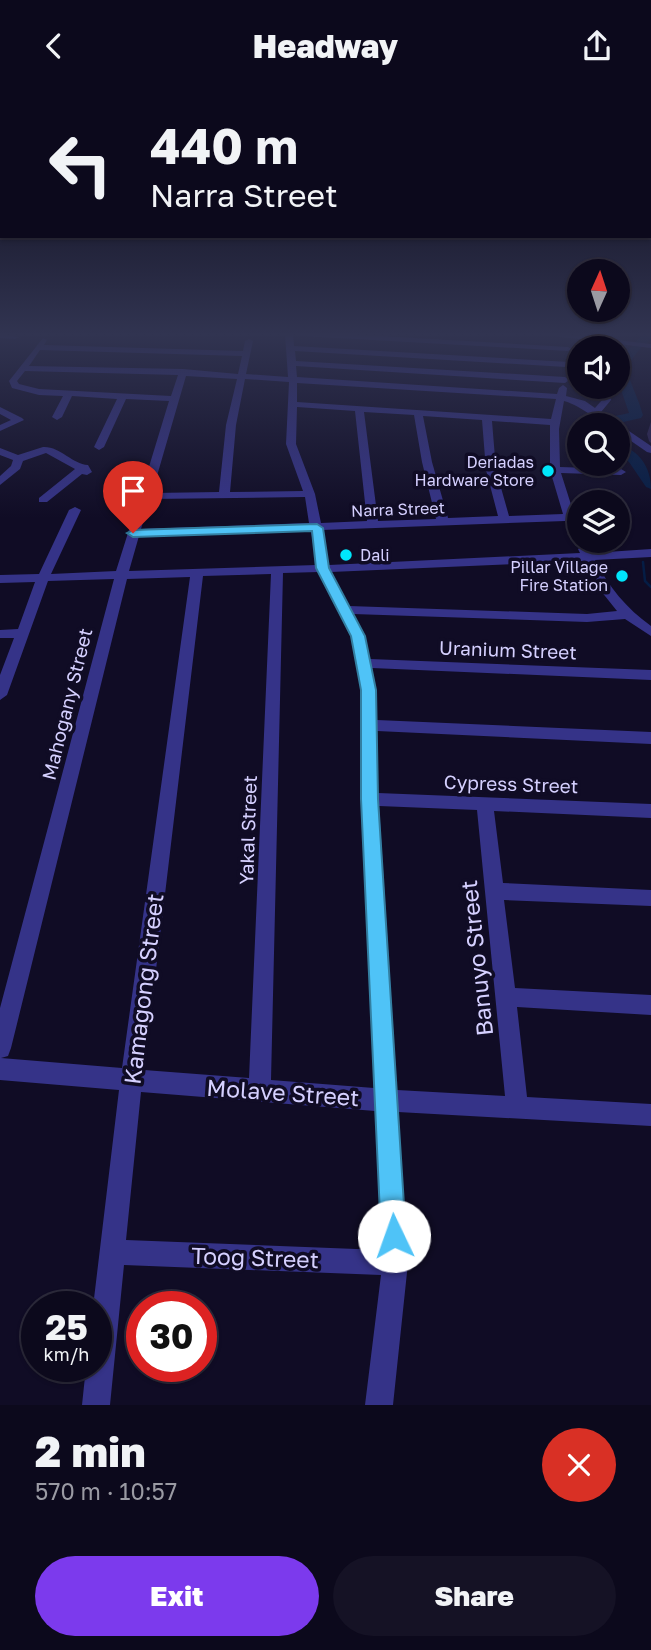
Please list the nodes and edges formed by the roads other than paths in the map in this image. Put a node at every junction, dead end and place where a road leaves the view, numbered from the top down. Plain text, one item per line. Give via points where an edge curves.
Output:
1 (68, 395) edge
2 (92, 395) edge
3 (238, 395) edge
4 (292, 395) edge
5 (534, 395) edge
6 (122, 397) junction
7 (560, 397) junction
8 (175, 398) joint
9 (292, 404) junction
10 (359, 408) junction
11 (0, 410) edge
12 (418, 412) junction
13 (596, 413) edge
14 (57, 417) dead end
15 (488, 417) junction
16 (554, 422) junction
17 (0, 428) edge
18 (630, 436) edge
19 (99, 447) dead end
20 (651, 450) edge
21 (0, 451) edge
22 (18, 460) junction
23 (555, 470) junction
24 (567, 470) edge
25 (0, 482) edge
26 (310, 494) junction
27 (224, 495) junction
28 (143, 496) junction
29 (44, 500) dead end
30 (567, 500) edge
31 (75, 510) dead end
32 (567, 518) edge
33 (505, 520) junction
34 (443, 522) junction
35 (373, 526) junction
36 (317, 528) junction
37 (133, 533) junction
38 (586, 553) edge
39 (651, 553) edge
40 (588, 557) junction
41 (323, 568) junction
42 (277, 571) junction
43 (197, 574) junction
44 (121, 576) junction
45 (43, 578) junction
46 (0, 579) edge
47 (346, 610) junction
48 (625, 615) junction
49 (651, 632) edge
50 (24, 633) junction
51 (0, 634) edge
52 (364, 663) junction
53 (651, 675) edge
54 (1, 691) edge
55 (370, 725) junction
56 (651, 738) edge
57 (370, 799) junction
58 (485, 804) junction
59 (651, 811) edge
60 (494, 891) junction
61 (651, 898) edge
62 (507, 997) junction
63 (651, 1005) edge
64 (0, 1048) edge
65 (0, 1069) edge
66 (131, 1082) junction
67 (260, 1091) junction
68 (386, 1100) junction
69 (517, 1107) junction
70 (651, 1115) edge
71 (114, 1252) junction
72 (395, 1263) junction
73 (96, 1405) edge
74 (379, 1405) edge

1 - 14 street
2 - 6 street
3 - 27 street
4 - 9 street
5 - 7 street
6 - 8 street
6 - 19 street
7 - 13 street
7 - 16 street
8 - 28 street, Mahogany Street
9 - 10 street
9 - 26 street via 290,445
10 - 12 street
10 - 35 street
11 - 17 street via 19,420
12 - 15 street
12 - 34 street
15 - 16 street
15 - 33 street via 492,477
16 - 23 street
18 - 20 street
21 - 22 street
22 - 25 street
22 - 29 street via 47,449 85,469
23 - 24 street
23 - 30 street
26 - 27 street
26 - 36 street
27 - 28 street
28 - 37 street, Mahogany Street
31 - 45 street
32 - 33 street, Narra Street
33 - 34 street, Narra Street
34 - 35 street, Narra Street
35 - 36 street, Narra Street
36 - 37 street, Narra Street
36 - 41 street
37 - 44 street, Mahogany Street
38 - 40 street
39 - 40 street
40 - 41 street
40 - 48 street
41 - 42 street
41 - 47 street
42 - 43 street
42 - 67 street, Yakal Street
43 - 44 street
43 - 66 street, Kamagong Street
44 - 45 street
44 - 64 street, Mahogany Street
45 - 46 street
45 - 50 street
47 - 48 street via 587,618
47 - 52 street
48 - 49 street
50 - 51 street
50 - 54 street
52 - 53 street, Uranium Street
52 - 55 street
55 - 56 street
55 - 57 street
57 - 58 street, Cypress Street
57 - 68 street
58 - 59 street, Cypress Street
58 - 60 street, Banuyo Street
60 - 61 street
60 - 62 street, Banuyo Street
62 - 63 street
62 - 69 street, Banuyo Street
65 - 66 street, Molave Street
66 - 67 street, Molave Street
66 - 71 street, Kamagong Street
67 - 68 street, Molave Street
68 - 69 street, Molave Street
68 - 72 street
69 - 70 street, Molave Street
71 - 72 street, Toog Street
71 - 73 street, Kamagong Street
72 - 74 street

